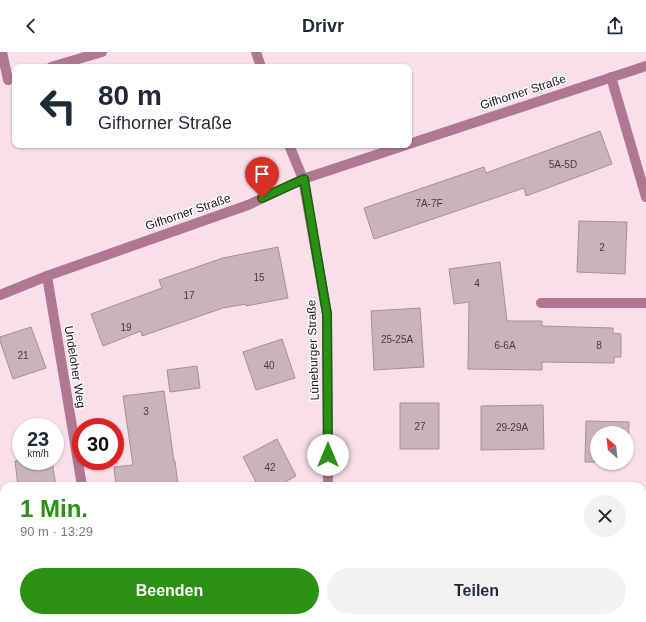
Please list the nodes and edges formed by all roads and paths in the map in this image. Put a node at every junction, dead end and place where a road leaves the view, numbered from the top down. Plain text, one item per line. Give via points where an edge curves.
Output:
1 (2, 52) edge
2 (102, 52) edge
3 (256, 52) edge
4 (61, 64) edge
5 (260, 64) edge
6 (646, 66) edge
7 (611, 77) junction
8 (8, 79) edge
9 (412, 143) edge
10 (291, 148) edge
11 (397, 148) edge
12 (304, 179) junction
13 (646, 197) edge
14 (47, 276) junction
15 (0, 295) edge
16 (541, 303) dead end
17 (646, 303) edge
18 (81, 482) edge
19 (328, 482) edge

1 - 8 street
2 - 4 street
3 - 5 street
6 - 7 street, Gifhorner Straße
7 - 9 street, Gifhorner Straße
7 - 13 street
10 - 12 street, Lüneburger Straße
11 - 12 street, Gifhorner Straße
12 - 14 street, Gifhorner Straße via 248,205
12 - 19 street, Lüneburger Straße via 327,314
14 - 15 street, Gifhorner Straße
14 - 18 street, Undeloher Weg
16 - 17 street

